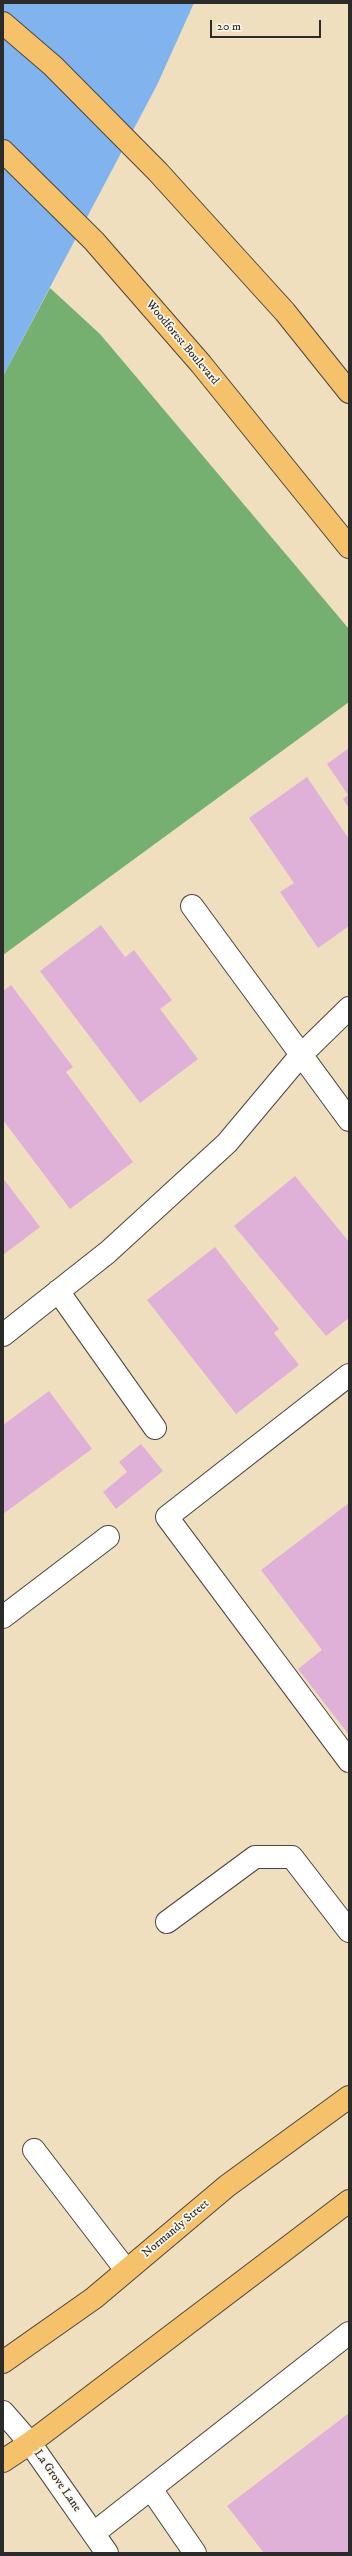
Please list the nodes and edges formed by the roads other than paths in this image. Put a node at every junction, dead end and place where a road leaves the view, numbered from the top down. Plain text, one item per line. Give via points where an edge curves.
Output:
1 (3, 23) edge
2 (3, 151) edge
3 (349, 392) edge
4 (349, 547) edge
5 (192, 906) dead end
6 (349, 1008) edge
7 (300, 1056) junction
8 (349, 1120) edge
9 (58, 1291) junction
10 (3, 1335) edge
11 (349, 1375) edge
12 (155, 1428) dead end
13 (108, 1537) dead end
14 (3, 1617) edge
15 (349, 1761) edge
16 (167, 1922) dead end
17 (349, 1931) edge
18 (349, 2097) edge
19 (34, 2150) dead end
20 (349, 2201) edge
21 (126, 2270) junction
22 (349, 2333) edge
23 (3, 2362) edge
24 (3, 2412) edge
25 (30, 2443) junction
26 (3, 2461) edge
27 (151, 2488) junction
28 (94, 2533) junction
29 (107, 2553) edge
30 (195, 2553) edge

1 - 3 main road via 53,66 158,172 285,312
2 - 4 main road, Woodforest Boulevard via 94,241 201,364
5 - 7 street
6 - 7 street
7 - 8 street
7 - 9 street via 227,1143 108,1252
9 - 10 street
9 - 12 street
11 - 15 street via 167,1517
13 - 14 street
16 - 17 street via 255,1857 292,1857
18 - 21 main road, Normandy Street via 227,2186
19 - 21 street
20 - 25 main road
21 - 23 main road, Normandy Street via 94,2298
22 - 27 street
24 - 25 street, La Grove Lane
25 - 26 main road
25 - 28 street, La Grove Lane
27 - 28 street
27 - 30 street
28 - 29 street, La Grove Lane

